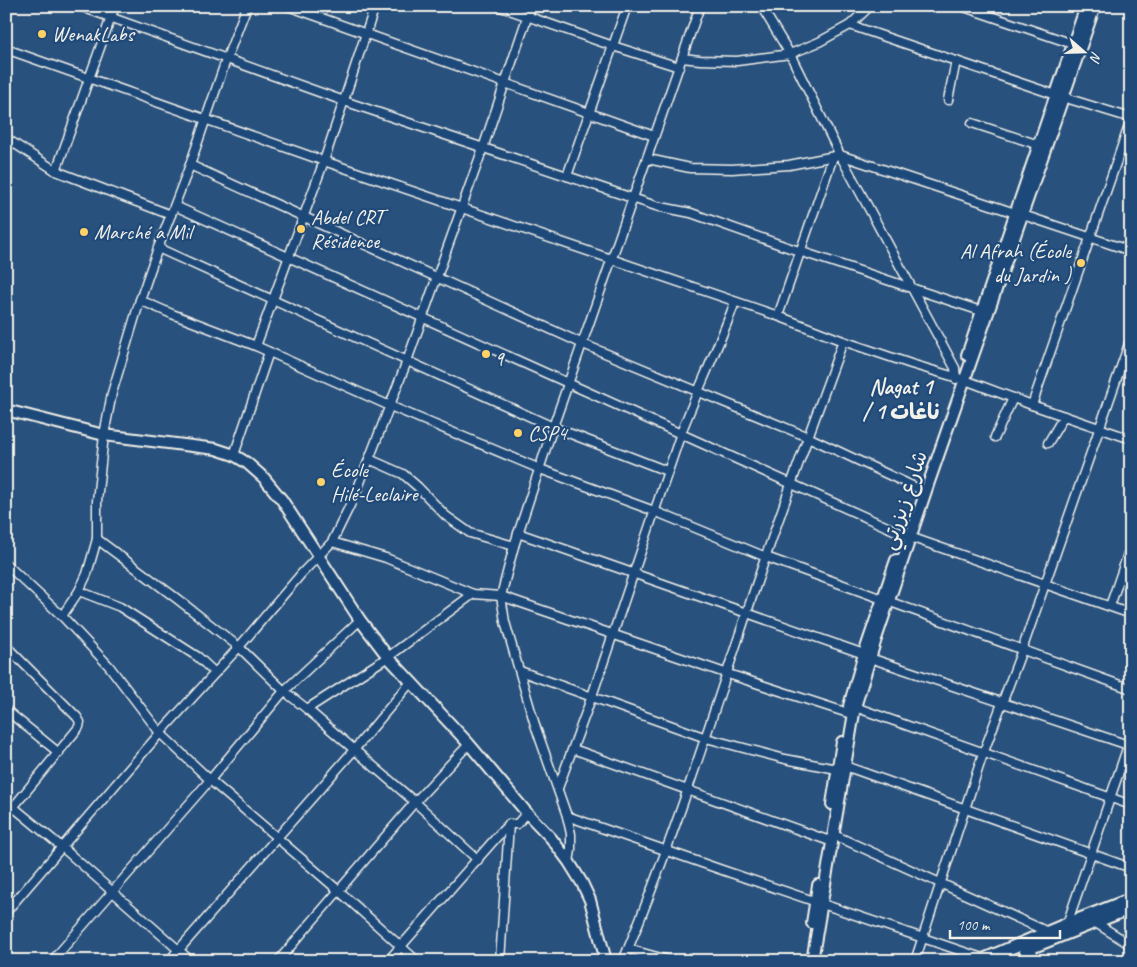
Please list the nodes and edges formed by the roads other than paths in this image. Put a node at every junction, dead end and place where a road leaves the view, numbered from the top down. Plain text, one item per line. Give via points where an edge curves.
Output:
1 (79, 6) edge
2 (115, 6) edge
3 (247, 6) edge
4 (288, 6) edge
5 (375, 6) edge
6 (498, 6) edge
7 (531, 6) edge
8 (627, 6) edge
9 (700, 6) edge
10 (761, 6) edge
11 (870, 6) edge
12 (961, 6) edge
13 (1086, 6) edge
14 (1095, 6) edge
15 (528, 17) junction
16 (111, 18) junction
17 (850, 25) junction
18 (365, 34) junction
19 (1073, 44) junction
20 (613, 46) junction
21 (6, 49) edge
22 (790, 54) junction
23 (682, 58) junction
24 (226, 60) junction
25 (956, 61) junction
26 (679, 67) junction
27 (89, 77) junction
28 (506, 82) junction
29 (1060, 96) junction
30 (948, 100) dead end
31 (344, 101) junction
32 (590, 113) junction
33 (205, 119) junction
34 (1131, 119) edge
35 (972, 123) dead end
36 (654, 136) junction
37 (6, 138) edge
38 (1039, 145) junction
39 (483, 148) junction
40 (837, 156) junction
41 (648, 158) junction
42 (324, 161) junction
43 (190, 165) junction
44 (56, 171) junction
45 (567, 176) junction
46 (634, 198) junction
47 (175, 206) junction
48 (462, 208) junction
49 (1019, 214) junction
50 (171, 215) junction
51 (303, 215) junction
52 (1089, 239) junction
53 (158, 248) junction
54 (1131, 251) edge
55 (800, 252) junction
56 (288, 257) junction
57 (612, 260) junction
58 (436, 276) junction
59 (912, 288) junction
60 (140, 300) junction
61 (273, 300) junction
62 (735, 302) junction
63 (981, 311) junction
64 (778, 316) junction
65 (423, 318) junction
66 (1131, 338) edge
67 (843, 341) junction
68 (583, 344) junction
69 (256, 346) junction
70 (268, 352) junction
71 (407, 361) junction
72 (961, 379) junction
73 (569, 384) junction
74 (697, 392) junction
75 (1013, 398) junction
76 (390, 406) junction
77 (1032, 406) junction
78 (6, 410) edge
79 (1064, 416) junction
80 (553, 427) junction
81 (1100, 428) junction
82 (681, 433) junction
83 (104, 435) junction
84 (995, 436) dead end
85 (808, 437) junction
86 (1131, 438) edge
87 (1048, 443) dead end
88 (234, 455) junction
89 (369, 459) junction
90 (540, 469) junction
91 (667, 470) junction
92 (791, 484) junction
93 (921, 490) junction
94 (654, 512) junction
95 (518, 533) junction
96 (908, 536) junction
97 (97, 539) junction
98 (332, 542) junction
99 (1131, 545) edge
100 (514, 546) junction
101 (319, 556) junction
102 (766, 558) junction
103 (6, 564) edge
104 (633, 572) junction
105 (1044, 584) junction
106 (79, 591) junction
107 (473, 594) junction
108 (501, 596) junction
109 (885, 601) junction
110 (1110, 606) junction
111 (747, 612) junction
112 (1131, 614) edge
113 (62, 616) junction
114 (360, 620) junction
115 (613, 634) junction
116 (6, 646) edge
117 (239, 648) junction
118 (1022, 650) junction
119 (867, 656) junction
120 (388, 657) junction
121 (520, 671) junction
122 (215, 674) junction
123 (728, 674) junction
124 (411, 682) junction
125 (1131, 689) edge
126 (284, 691) junction
127 (592, 696) junction
128 (1002, 702) junction
129 (307, 709) junction
130 (6, 710) edge
131 (851, 710) junction
132 (160, 734) junction
133 (706, 738) junction
134 (1130, 743) edge
135 (469, 744) junction
136 (573, 749) junction
137 (354, 750) junction
138 (59, 752) junction
139 (983, 754) junction
140 (841, 768) junction
141 (210, 780) junction
142 (558, 788) junction
143 (688, 790) junction
144 (1110, 798) junction
145 (6, 801) edge
146 (415, 802) junction
147 (1131, 805) edge
148 (14, 807) junction
149 (965, 808) junction
150 (527, 813) junction
151 (6, 816) edge
152 (567, 816) junction
153 (509, 824) junction
154 (278, 838) junction
155 (830, 838) junction
156 (63, 848) junction
157 (665, 850) junction
158 (1091, 854) junction
159 (478, 860) junction
160 (569, 862) junction
161 (1131, 868) edge
162 (940, 882) junction
163 (111, 891) junction
164 (339, 891) junction
165 (1131, 899) edge
166 (818, 902) junction
167 (1131, 908) edge
168 (6, 912) edge
169 (1096, 923) junction
170 (1067, 924) junction
171 (1048, 932) junction
172 (922, 937) junction
173 (1131, 945) edge
174 (401, 947) junction
175 (1032, 947) junction
176 (178, 950) junction
177 (628, 950) junction
178 (389, 960) edge
179 (987, 960) edge
180 (52, 961) edge
181 (169, 961) edge
182 (191, 961) edge
183 (278, 961) edge
184 (417, 961) edge
185 (500, 961) edge
186 (606, 961) edge
187 (623, 961) edge
188 (672, 961) edge
189 (805, 961) edge
190 (812, 961) edge
191 (915, 961) edge
192 (1033, 961) edge

1 - 16 street
2 - 16 street
3 - 24 street
4 - 18 street
5 - 18 street
6 - 15 street
7 - 15 street
8 - 20 street
9 - 23 street
10 - 22 street
11 - 17 street
12 - 19 street
13 - 19 street, شارع زيزرتي
14 - 29 street, شارع زيزرتي
15 - 20 street
15 - 28 street
16 - 24 street
16 - 27 street
17 - 22 street
17 - 25 street
18 - 28 street
18 - 31 street
19 - 29 street, شارع زيزرتي
20 - 26 street
20 - 32 street
21 - 27 street
22 - 23 street via 737,61
22 - 40 street
23 - 26 street
24 - 31 street
24 - 33 street
25 - 29 street
25 - 30 street
26 - 36 street
27 - 33 street
27 - 44 street
28 - 32 street
28 - 39 street
29 - 34 street
29 - 38 street, شارع زيزرتي
29 - 49 street, شارع زيزرتي
31 - 39 street
31 - 42 street
32 - 36 street
32 - 45 street
33 - 42 street
33 - 43 street
34 - 52 street
35 - 38 street
36 - 41 street
37 - 44 street
38 - 49 street, شارع زيزرتي
39 - 45 street
39 - 48 street
40 - 41 street via 789,165 732,169 690,168
40 - 49 street
40 - 55 street
40 - 59 street
41 - 46 street
42 - 48 street
42 - 51 street
43 - 47 street
43 - 51 street
44 - 50 street
45 - 46 street
46 - 55 street via 691,213
46 - 57 street
47 - 50 street
47 - 56 street
48 - 57 street
48 - 58 street
49 - 52 street
49 - 63 street, شارع زيزرتي
49 - 72 street, شارع زيزرتي
50 - 53 street
51 - 56 street
51 - 58 street
52 - 54 street
52 - 77 street
53 - 60 street
53 - 61 street
55 - 59 street
55 - 64 street
56 - 61 street
56 - 65 street
57 - 62 street
57 - 68 street
58 - 65 street
58 - 68 street
59 - 63 street
59 - 72 street
60 - 69 street
60 - 83 street via 112,393
61 - 69 street
61 - 71 street
62 - 64 street
62 - 74 street
63 - 72 street, شارع زيزرتي
64 - 67 street
65 - 71 street
65 - 73 street
66 - 81 street
67 - 72 street
67 - 85 street
68 - 73 street
68 - 74 street
69 - 70 street
70 - 76 street
70 - 88 street
71 - 76 street
71 - 80 street
72 - 75 street
72 - 93 street, شارع زيزرتي
72 - 96 street, شارع زيزرتي
73 - 80 street
73 - 82 street
74 - 82 street
74 - 85 street
75 - 77 street
75 - 84 street
76 - 89 street
76 - 90 street
77 - 79 street
78 - 83 street
79 - 81 street
79 - 87 street
80 - 90 street
80 - 91 street
81 - 86 street
81 - 105 street
82 - 91 street
82 - 92 street
83 - 88 street via 216,449
83 - 97 street via 97,501
85 - 92 street
85 - 93 street
88 - 101 street via 247,463 275,491
89 - 98 street
89 - 100 street via 403,474 464,529
90 - 94 street
90 - 95 street
91 - 94 street
92 - 96 street
92 - 102 street
93 - 96 street, شارع زيزرتي
94 - 102 street
94 - 104 street
95 - 100 street
95 - 104 street
96 - 105 street
96 - 109 street, شارع زيزرتي
97 - 106 street
97 - 117 street
98 - 101 street
98 - 107 street via 386,558
99 - 110 street
100 - 108 street
101 - 114 street
101 - 117 street
102 - 109 street
102 - 111 street
103 - 113 street
104 - 111 street
104 - 115 street
105 - 110 street
105 - 118 street
106 - 113 street
106 - 122 street via 127,611 198,657
107 - 108 street
107 - 120 street
108 - 115 street
108 - 121 street via 505,622
109 - 118 street
109 - 119 street, شارع زيزرتي
110 - 112 street
111 - 119 street
111 - 123 street
113 - 132 street via 109,666
114 - 120 street
114 - 126 street
115 - 123 street
115 - 127 street
116 - 138 street via 80,722 79,728
117 - 122 street
117 - 126 street
118 - 125 street
118 - 128 street
119 - 128 street
119 - 131 street, شارع زيزرتي
120 - 124 street
120 - 129 street
121 - 127 street
121 - 142 street
122 - 132 street
123 - 131 street
123 - 133 street
124 - 135 street
124 - 137 street
126 - 129 street
126 - 141 street
127 - 133 street
127 - 136 street
128 - 134 street
128 - 139 street
129 - 137 street
130 - 138 street
131 - 139 street
131 - 140 street, شارع زيزرتي
132 - 141 street
132 - 156 street
133 - 140 street via 785,760
133 - 143 street
134 - 144 street
135 - 146 street
135 - 150 street
136 - 142 street
136 - 143 street
137 - 146 street
137 - 154 street
138 - 148 street
139 - 144 street
139 - 149 street
140 - 149 street
140 - 155 street, شارع زيزرتي
141 - 154 street
141 - 163 street
142 - 152 street
143 - 155 street
143 - 157 street
144 - 147 street
144 - 158 street
145 - 148 street
146 - 159 street
146 - 164 street
148 - 151 street
148 - 156 street
149 - 158 street
149 - 162 street
150 - 153 street via 517,824
150 - 160 street
152 - 157 street
152 - 160 street via 571,834
153 - 159 street
153 - 185 street
154 - 164 street
154 - 176 street
155 - 162 street
155 - 166 street, شارع زيزرتي
156 - 163 street
156 - 168 street
157 - 166 street
157 - 177 street
158 - 161 street
158 - 170 street
159 - 174 street
160 - 186 street via 590,900
162 - 171 street
162 - 172 street
163 - 176 street
163 - 180 street
164 - 174 street
164 - 183 street
165 - 170 main road
166 - 172 street
166 - 189 street, شارع زيزرتي
166 - 190 street, شارع زيزرتي
167 - 169 main road
169 - 173 street
169 - 175 main road
170 - 171 main road
171 - 179 main road
172 - 179 street
172 - 191 street
174 - 178 street
174 - 184 street
175 - 179 main road
175 - 192 street
176 - 181 street
176 - 182 street
177 - 187 street
177 - 188 street

